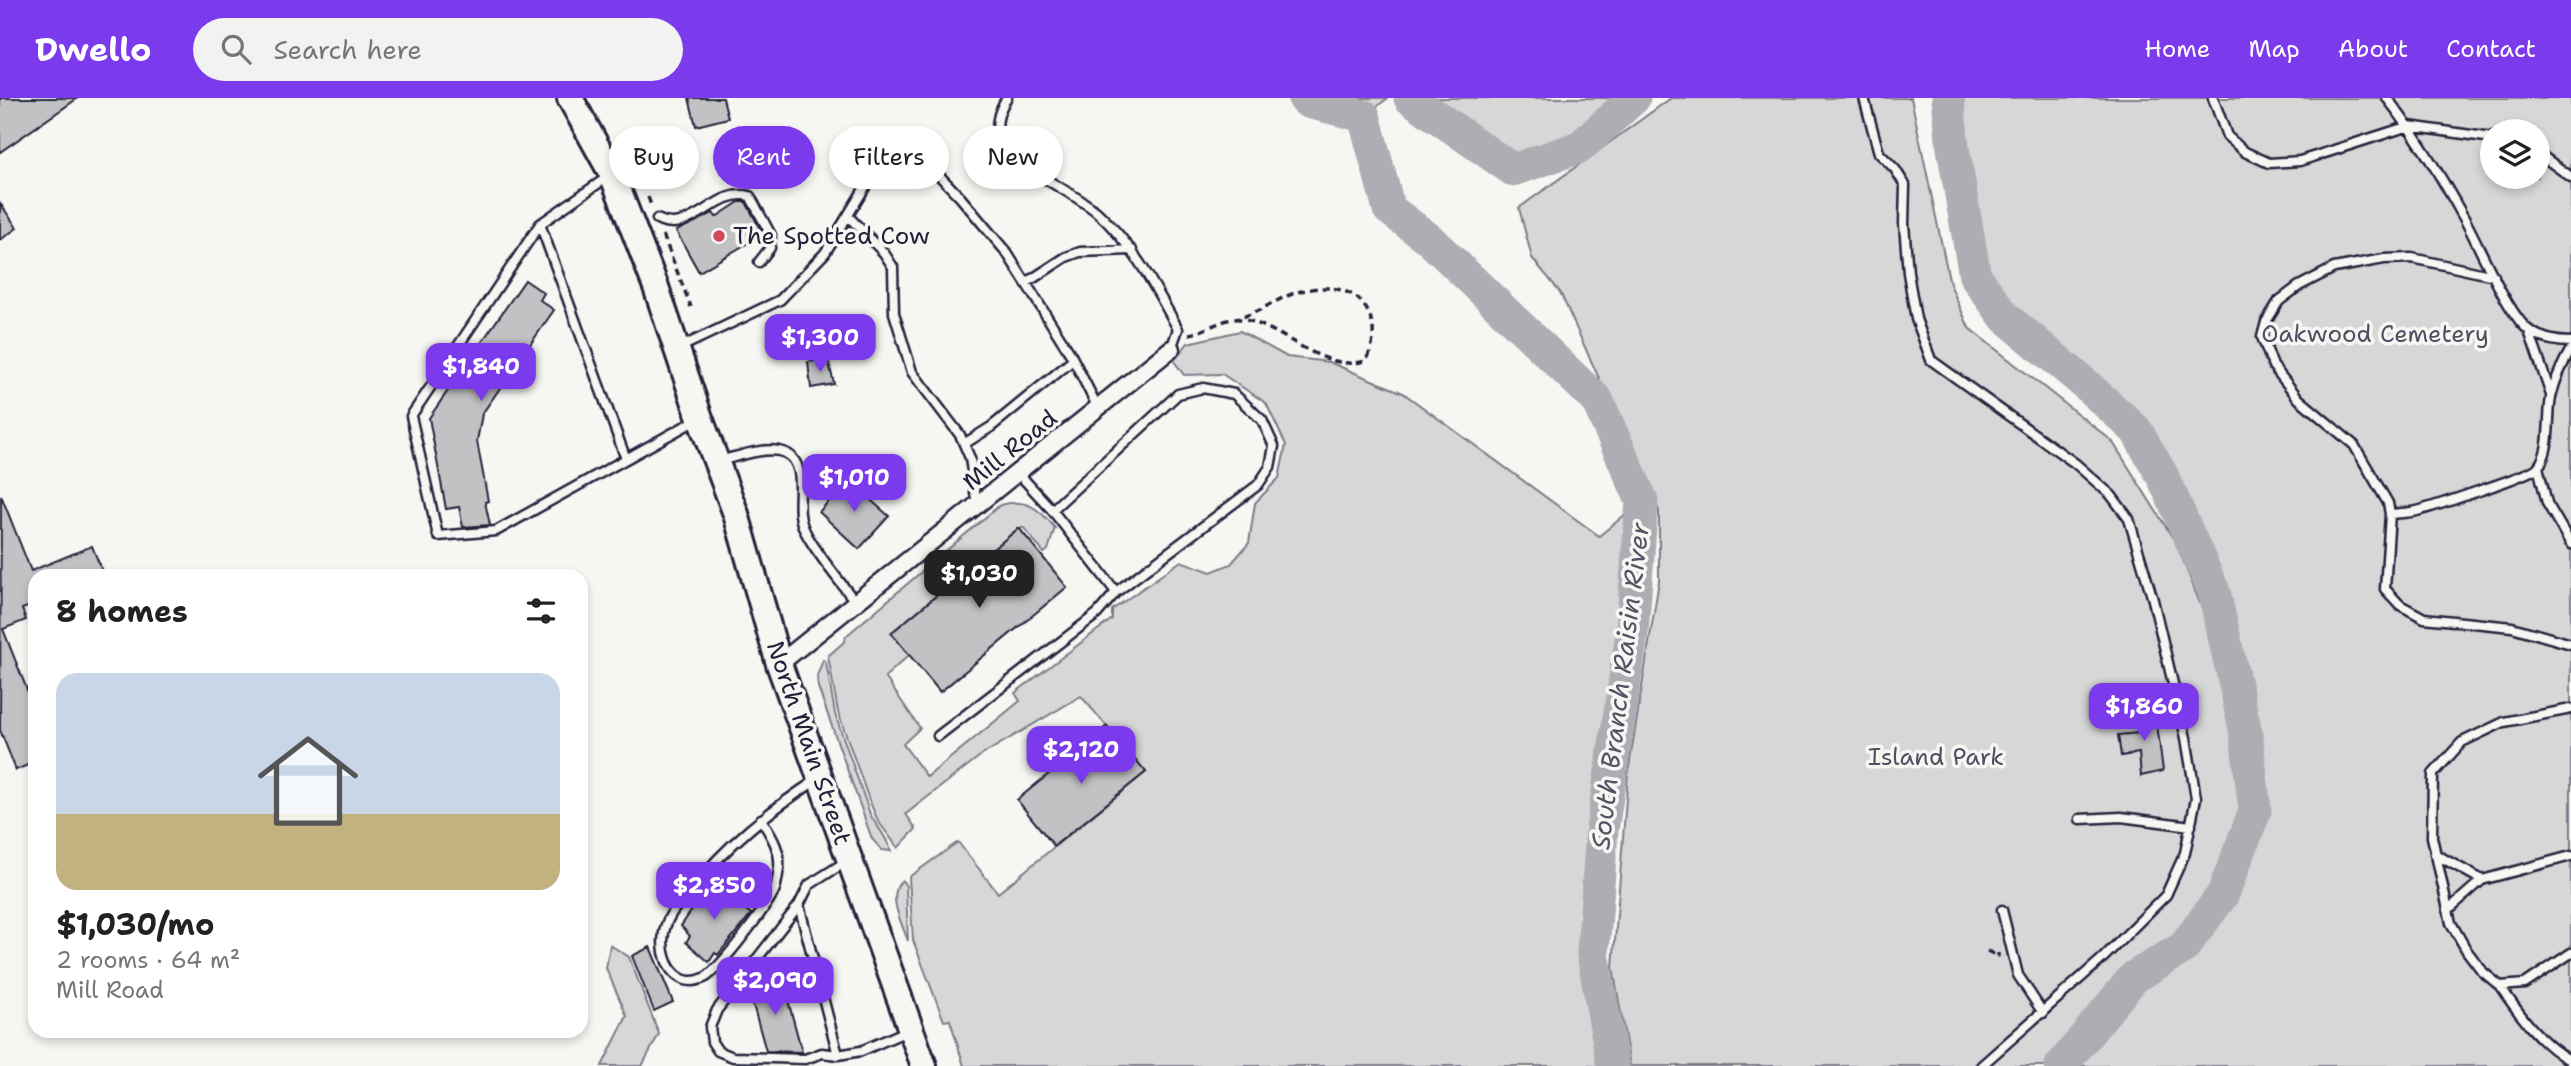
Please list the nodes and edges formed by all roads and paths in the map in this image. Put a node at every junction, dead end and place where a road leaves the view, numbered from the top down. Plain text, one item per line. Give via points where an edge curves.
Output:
1 (570, 98) edge
2 (1007, 98) edge
3 (1864, 98) edge
4 (2213, 98) edge
5 (2386, 98) edge
6 (2409, 127) junction
7 (2480, 136) edge
8 (2550, 162) edge
9 (609, 170) edge
10 (609, 175) edge
11 (2571, 177) edge
12 (617, 189) edge
13 (648, 197) dead end
14 (848, 216) junction
15 (657, 219) junction
16 (540, 224) junction
17 (1132, 250) junction
18 (759, 262) dead end
19 (2494, 276) junction
20 (1026, 283) junction
21 (691, 307) dead end
22 (1238, 318) junction
23 (2529, 331) junction
24 (1174, 342) junction
25 (2571, 342) edge
26 (677, 349) junction
27 (2571, 349) edge
28 (1073, 360) junction
29 (2551, 395) junction
30 (1098, 408) junction
31 (700, 418) junction
32 (964, 444) junction
33 (626, 459) junction
34 (716, 461) junction
35 (2538, 467) junction
36 (1018, 472) junction
37 (977, 506) junction
38 (1052, 510) junction
39 (2390, 514) junction
40 (2571, 544) edge
41 (1116, 592) junction
42 (856, 603) junction
43 (2571, 644) edge
44 (779, 664) junction
45 (2571, 709) edge
46 (938, 736) dead end
47 (820, 778) junction
48 (761, 819) junction
49 (2080, 819) dead end
50 (2190, 826) junction
51 (2435, 855) junction
52 (2571, 856) edge
53 (850, 860) junction
54 (2482, 880) junction
55 (799, 905) junction
56 (2002, 910) dead end
57 (2448, 910) junction
58 (2571, 953) edge
59 (2500, 986) junction
60 (2043, 1013) junction
61 (911, 1029) junction
62 (838, 1055) junction
63 (2571, 1060) edge
64 (924, 1066) edge
65 (1981, 1066) edge

1 - 9 main road, North Main Street
2 - 17 lane via 997,123 1002,144 1019,161 1098,213
3 - 50 lane via 1879,153 1905,185 1908,272 1916,319 1931,360 2076,464 2111,495 2129,519 2186,738 2196,798
4 - 6 lane via 2227,136 2245,152 2269,163 2300,161
5 - 6 lane
6 - 7 lane
6 - 19 lane
8 - 11 lane
10 - 16 lane
12 - 26 main road, North Main Street
13 - 15 path
14 - 20 lane via 878,166 902,156 930,166 1007,253
14 - 26 lane via 825,253 779,300
14 - 32 lane via 892,267 894,313 912,372
15 - 18 lane via 669,225 683,223 728,199 750,196 771,235 770,248
15 - 21 path
16 - 33 lane
16 - 33 lane via 411,416 438,536 496,531
17 - 20 lane via 1080,252
17 - 24 lane via 1178,329
19 - 23 lane
19 - 39 lane via 2412,258 2334,268 2279,301 2266,322 2262,337 2273,366 2299,398 2354,444
20 - 28 lane
22 - 22 path via 1352,365 1365,361 1371,352 1370,315 1353,296 1338,288 1297,292 1254,315
22 - 24 path
23 - 25 lane via 2555,342
23 - 29 lane
24 - 30 street, Mill Road
26 - 31 main road, North Main Street
27 - 29 lane
28 - 30 lane
28 - 32 lane
29 - 35 lane via 2547,444
30 - 36 street, Mill Road
31 - 33 lane
31 - 34 main road, North Main Street
32 - 37 lane
34 - 42 lane via 776,449 790,456 797,465 798,510 805,533
34 - 44 main road, North Main Street
35 - 39 lane via 2414,512
35 - 40 lane via 2547,503
36 - 37 street, Mill Road
36 - 38 lane
37 - 42 street, Mill Road
38 - 41 lane
38 - 41 lane via 1178,394 1203,388 1234,394 1262,421 1274,446 1270,467 1258,485
39 - 43 lane via 2385,589 2400,605 2424,618 2512,627
41 - 46 lane via 1097,614
42 - 44 street, Mill Road
44 - 47 main road, North Main Street
45 - 51 lane via 2504,722 2462,742 2433,774
47 - 48 lane
47 - 53 main road, North Main Street
48 - 48 lane via 713,861 670,916 663,952 680,978 704,978 716,967 775,888 780,865 777,846
49 - 50 lane via 2121,817
50 - 60 lane via 2185,853 2166,895
51 - 54 lane
51 - 57 lane
52 - 54 lane
53 - 55 lane via 809,885
53 - 61 main road, North Main Street
54 - 57 lane
55 - 62 lane
55 - 62 lane via 717,1010 710,1027 712,1042 718,1051 733,1057
56 - 60 lane via 2018,975
57 - 59 lane via 2467,951
58 - 59 lane via 2525,984
59 - 63 lane via 2522,1019
60 - 65 lane
61 - 62 lane via 861,1051
61 - 64 main road, North Main Street

